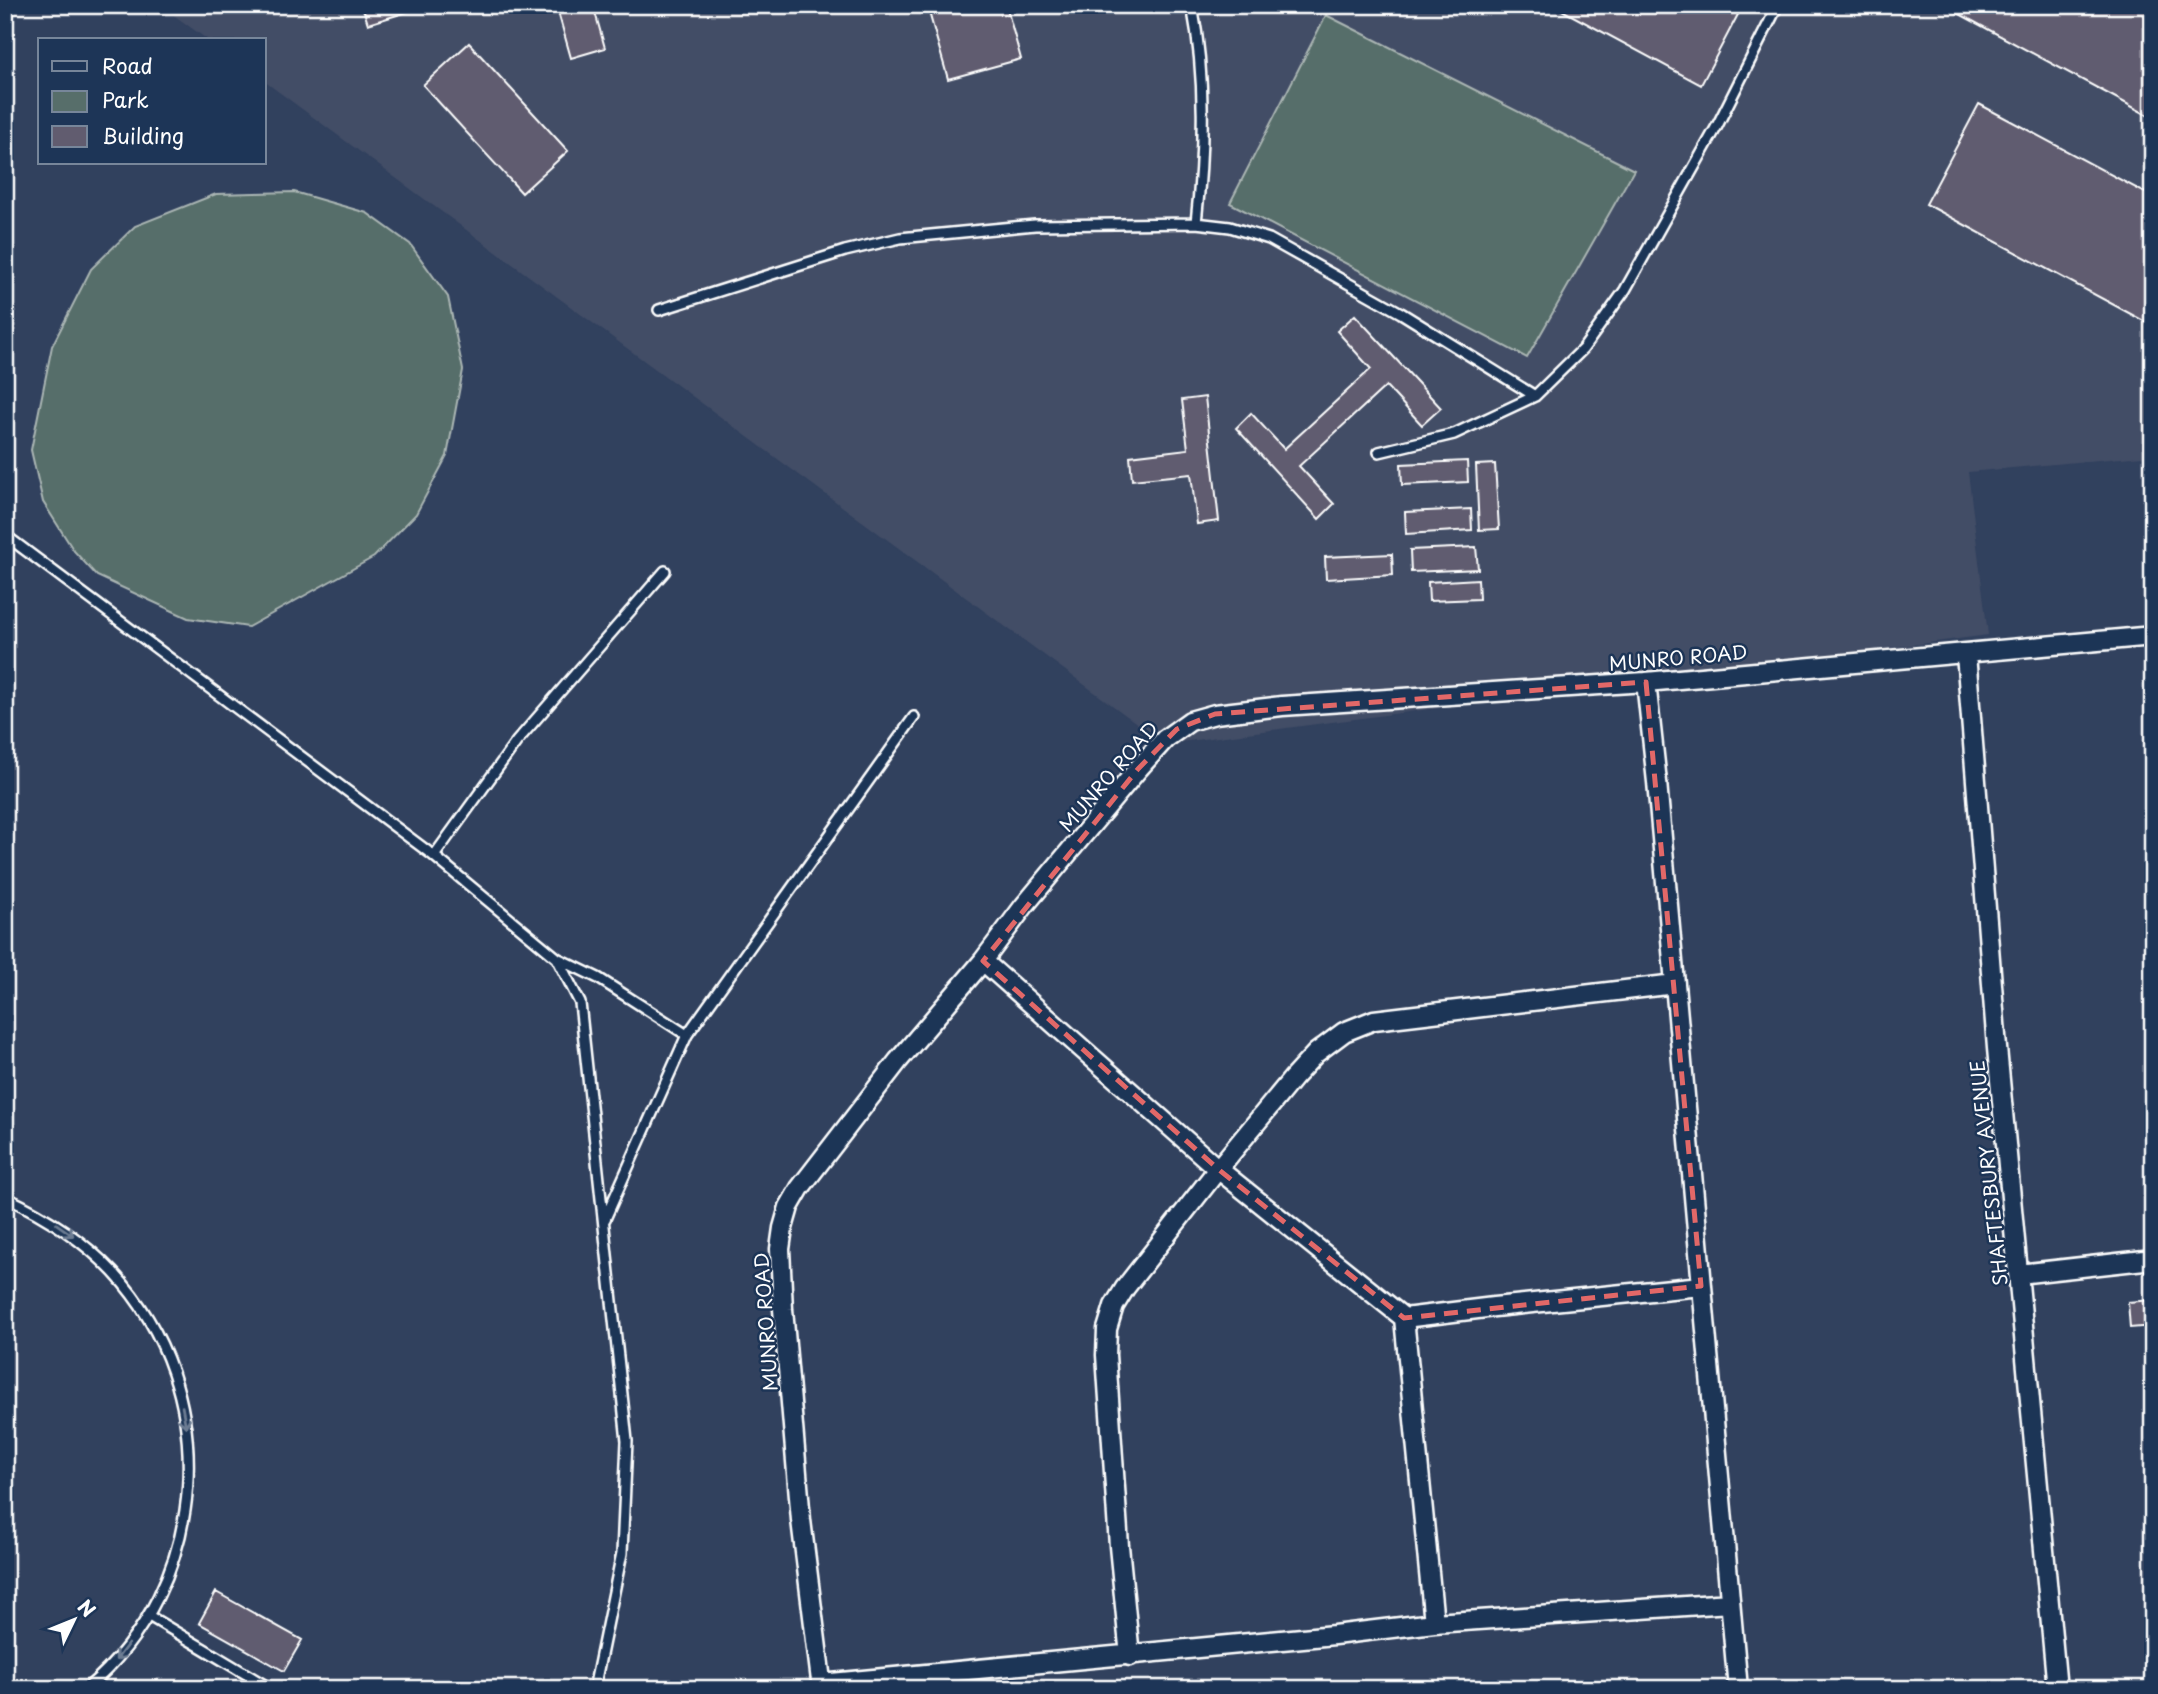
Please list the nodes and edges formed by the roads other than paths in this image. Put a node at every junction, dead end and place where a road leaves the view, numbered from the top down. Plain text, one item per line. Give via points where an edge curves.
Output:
1 (1192, 5) edge
2 (1777, 5) edge
3 (1196, 223) junction
4 (659, 310) dead end
5 (1535, 396) junction
6 (1379, 452) dead end
7 (5, 536) edge
8 (665, 571) dead end
9 (2153, 636) edge
10 (1966, 654) junction
11 (1646, 682) junction
12 (914, 717) dead end
13 (434, 856) junction
14 (557, 958) junction
15 (983, 961) junction
16 (1675, 984) junction
17 (687, 1035) junction
18 (1218, 1169) junction
19 (5, 1196) edge
20 (604, 1221) junction
21 (2153, 1259) edge
22 (2019, 1274) junction
23 (1701, 1286) junction
24 (1404, 1318) junction
25 (1730, 1603) junction
26 (149, 1616) junction
27 (1434, 1623) junction
28 (1130, 1656) junction
29 (821, 1686) edge
30 (86, 1689) edge
31 (271, 1689) edge
32 (594, 1689) edge
33 (1738, 1689) edge
34 (2057, 1689) edge

1 - 3 lane via 1203,127
2 - 5 lane via 1717,125 1625,290 1583,349
3 - 4 lane via 1035,225 900,238
3 - 5 lane via 1269,239
5 - 6 lane via 1454,434
7 - 13 lane
8 - 13 lane via 517,741
9 - 10 street, MUNRO ROAD
10 - 11 street, MUNRO ROAD
10 - 22 street, SHAFTESBURY AVENUE
11 - 15 street, MUNRO ROAD via 1282,706 1191,721 1165,739 1138,769
11 - 16 street
12 - 17 lane
13 - 14 lane
14 - 17 lane via 598,978
14 - 20 lane via 580,1003
15 - 18 street
15 - 29 street, MUNRO ROAD via 800,1188 783,1228 783,1309
16 - 18 street via 1374,1020 1344,1032 1316,1053
16 - 23 street
17 - 20 lane
18 - 24 street
18 - 28 street via 1125,1288 1107,1329 1108,1401
19 -> 26 lane via 71,1234 114,1273 164,1350 188,1439 188,1485 183,1531
20 - 32 lane via 626,1441 622,1553
21 - 22 street
22 - 34 street, SHAFTESBURY AVENUE
23 - 24 street
23 - 25 street
24 - 27 street
25 - 27 street
25 - 33 street
26 -> 30 lane via 109,1669
26 - 31 lane
27 - 28 street
28 - 29 street

